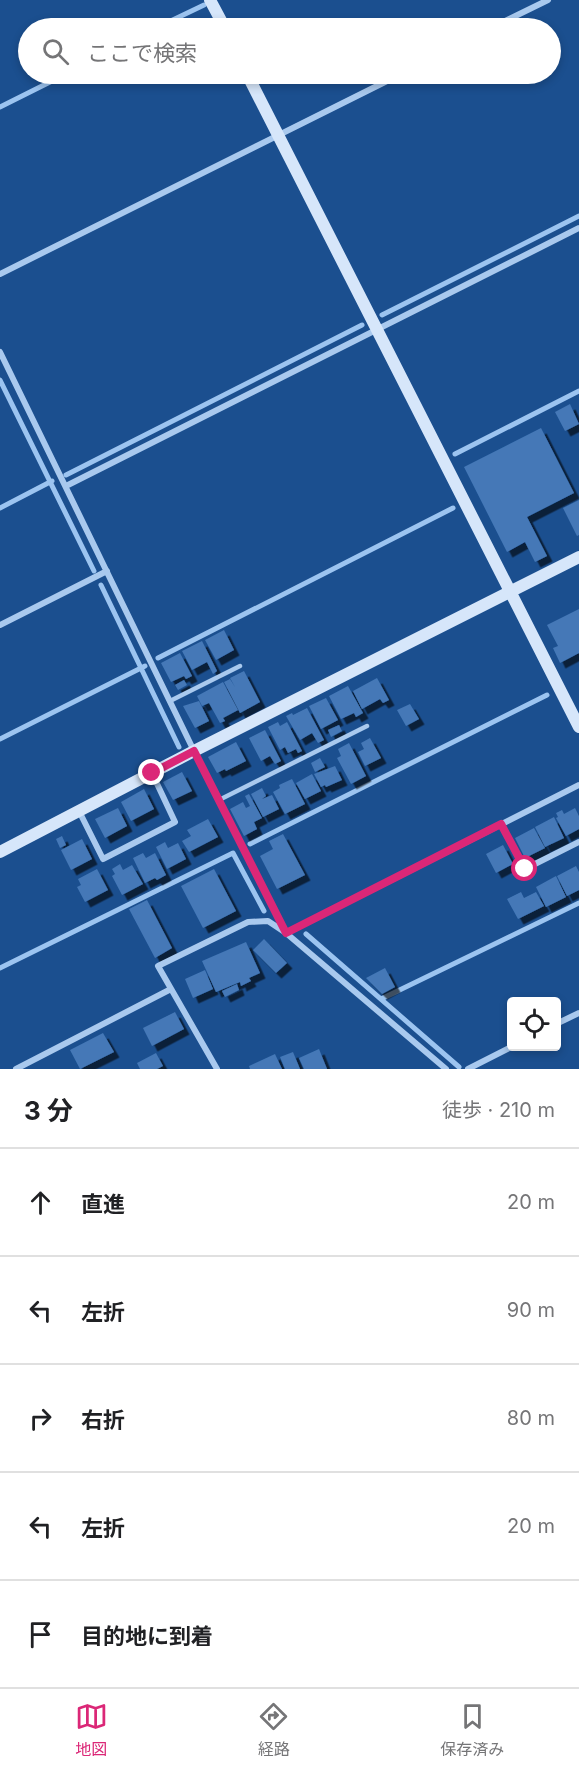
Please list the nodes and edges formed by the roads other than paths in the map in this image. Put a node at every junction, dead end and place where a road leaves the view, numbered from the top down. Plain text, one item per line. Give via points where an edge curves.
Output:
1 (210, 0) edge
2 (548, 0) edge
3 (220, 18) edge
4 (511, 18) edge
5 (252, 84) edge
6 (381, 84) edge
7 (278, 135) junction
8 (579, 228) edge
9 (0, 274) edge
10 (378, 330) junction
11 (0, 352) edge
12 (66, 486) junction
13 (579, 556) edge
14 (107, 571) junction
15 (510, 590) junction
16 (0, 625) edge
17 (240, 666) dead end
18 (170, 701) junction
19 (367, 726) dead end
20 (579, 727) edge
21 (194, 751) junction
22 (152, 773) junction
23 (579, 785) edge
24 (219, 800) junction
25 (79, 811) junction
26 (501, 824) junction
27 (579, 842) edge
28 (0, 852) edge
29 (286, 933) junction
30 (171, 989) junction
31 (579, 1013) edge
32 (561, 1022) edge
33 (507, 1050) edge
34 (16, 1069) edge
35 (217, 1069) edge
36 (446, 1069) edge
37 (468, 1069) edge

1 - 3 street
2 - 4 street
5 - 7 street
6 - 7 street
7 - 9 street
7 - 10 street
8 - 10 street
10 - 12 street
10 - 15 street
11 - 12 street
12 - 14 street
13 - 15 street
14 - 16 street
14 - 18 street
15 - 20 street
15 - 21 street
17 - 18 lane
18 - 21 street
19 - 24 lane
21 - 22 street
21 - 24 street
22 - 25 street
22 - 25 street via 175,822 103,859
23 - 26 street
24 - 29 street
25 - 28 street
26 - 27 street via 525,869
26 - 29 street
29 - 30 street via 268,921 248,922 158,966
29 - 36 street
30 - 34 street
30 - 35 street
31 - 32 street
33 - 37 street

